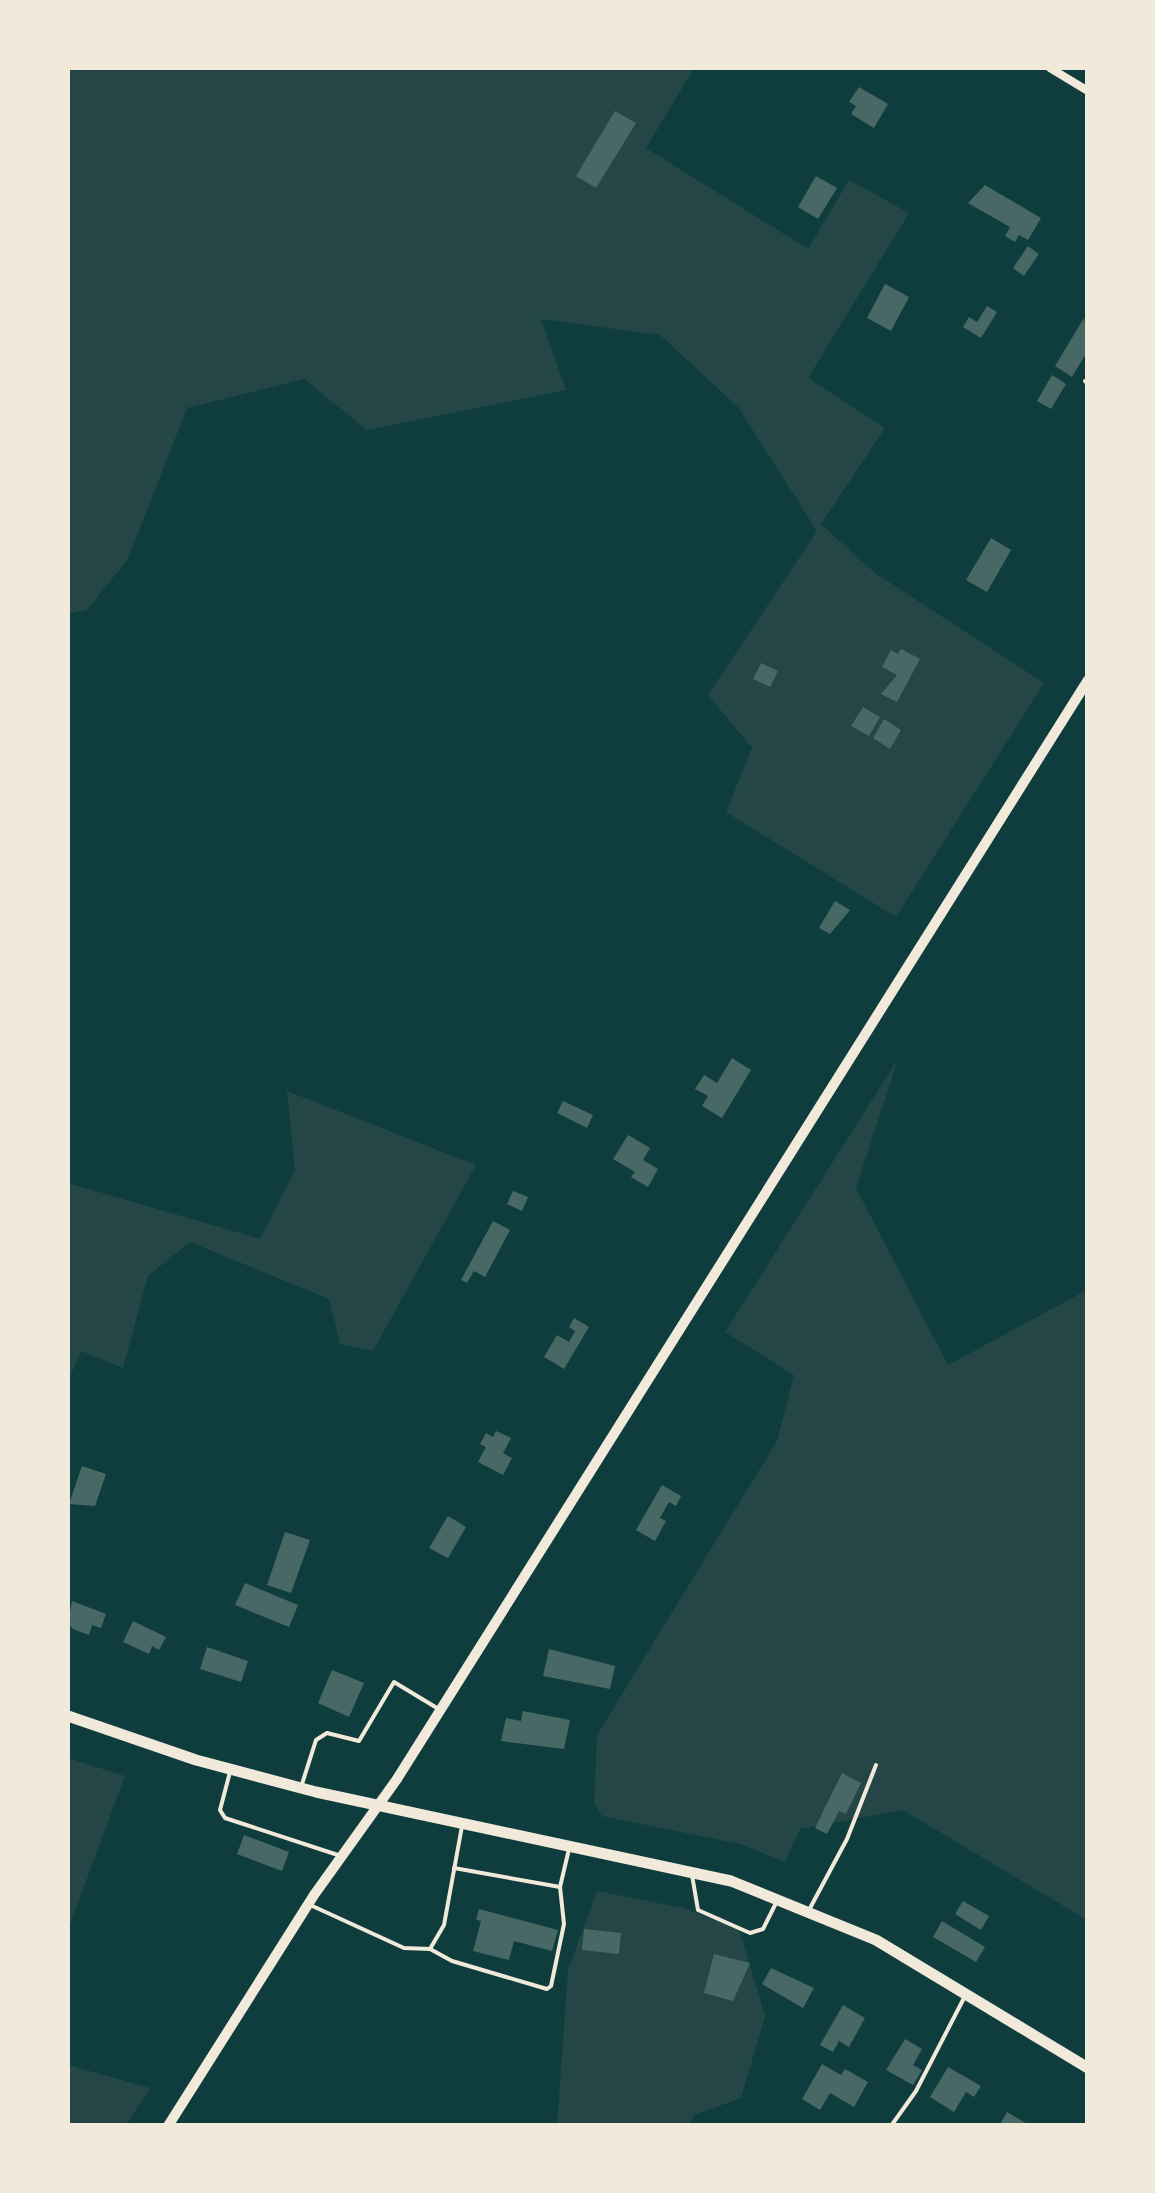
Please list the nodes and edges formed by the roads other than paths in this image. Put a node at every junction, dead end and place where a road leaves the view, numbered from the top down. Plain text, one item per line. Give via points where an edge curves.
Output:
1 (1050, 68) edge
2 (1088, 91) edge
3 (1088, 680) edge
4 (440, 1710) junction
5 (68, 1716) edge
6 (876, 1765) dead end
7 (231, 1770) junction
8 (301, 1788) junction
9 (376, 1807) junction
10 (462, 1826) junction
11 (569, 1848) junction
12 (341, 1856) junction
13 (454, 1868) junction
14 (692, 1871) junction
15 (560, 1887) junction
16 (779, 1898) junction
17 (308, 1904) junction
18 (809, 1910) junction
19 (430, 1949) junction
20 (966, 1994) junction
21 (1088, 2068) edge
22 (168, 2126) edge
23 (891, 2126) edge

1 - 2 street
3 - 4 main road
4 - 8 lane via 394,1682 359,1740 326,1734 316,1740
4 - 9 main road
5 - 7 main road
6 - 18 lane
7 - 8 main road
7 - 12 lane via 220,1810 225,1818
8 - 9 main road
9 - 10 main road
9 - 12 main road
10 - 11 main road
10 - 13 lane
11 - 14 main road
11 - 15 lane
12 - 17 main road
13 - 15 lane
13 - 19 lane via 444,1925
14 - 16 main road
14 - 16 lane via 698,1910 750,1933 763,1929
15 - 19 lane via 558,1970 546,1990
16 - 18 main road
17 - 19 lane via 404,1948
17 - 22 main road
18 - 20 main road via 876,1940
20 - 21 main road
20 - 23 lane

